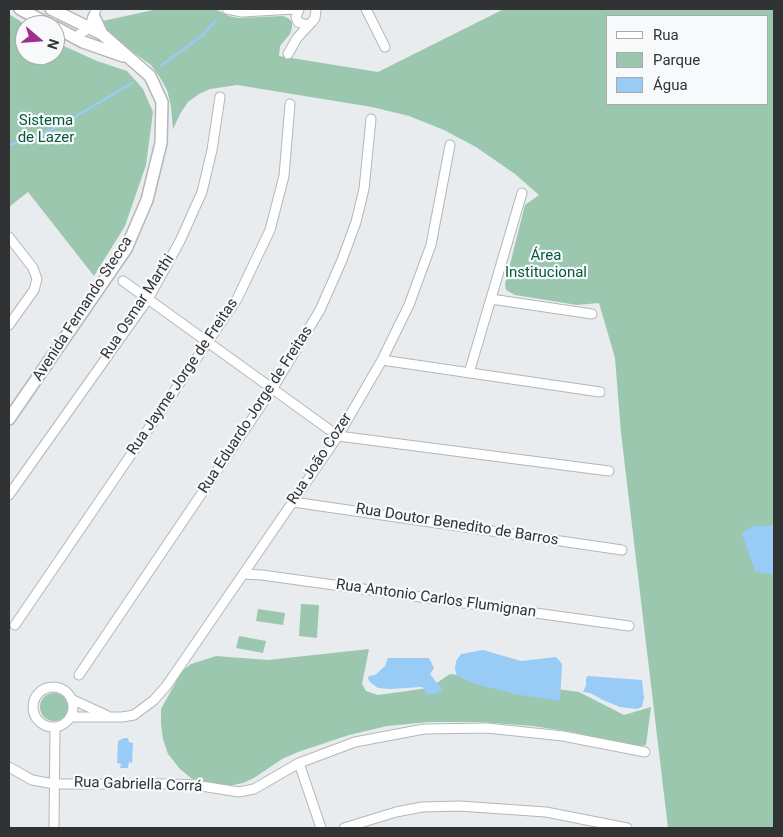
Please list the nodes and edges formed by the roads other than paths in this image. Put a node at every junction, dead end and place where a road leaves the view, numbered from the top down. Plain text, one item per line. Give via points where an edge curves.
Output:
1 (20, 9) edge
2 (54, 9) edge
3 (227, 9) edge
4 (366, 9) edge
5 (315, 10) edge
6 (95, 13) edge
7 (295, 13) edge
8 (31, 15) edge
9 (310, 24) junction
10 (89, 28) junction
11 (65, 33) edge
12 (102, 34) junction
13 (74, 38) junction
14 (297, 38) junction
15 (384, 47) dead end
16 (288, 54) dead end
17 (129, 58) junction
18 (220, 97) dead end
19 (290, 104) dead end
20 (371, 119) dead end
21 (450, 145) dead end
22 (522, 193) dead end
23 (9, 237) edge
24 (123, 281) dead end
25 (148, 298) junction
26 (491, 299) junction
27 (592, 314) dead end
28 (9, 325) edge
29 (208, 342) junction
30 (382, 360) junction
31 (469, 373) junction
32 (273, 388) junction
33 (600, 392) dead end
34 (9, 419) edge
35 (338, 436) junction
36 (609, 471) dead end
37 (9, 496) edge
38 (293, 502) junction
39 (622, 550) dead end
40 (243, 574) junction
41 (15, 625) dead end
42 (629, 626) dead end
43 (79, 675) dead end
44 (71, 699) junction
45 (109, 716) junction
46 (70, 717) junction
47 (55, 727) junction
48 (645, 752) dead end
49 (299, 763) junction
50 (9, 767) edge
51 (54, 784) junction
52 (54, 828) edge
53 (321, 828) edge
54 (344, 828) edge
55 (627, 828) edge

1 - 8 street
2 - 10 street
3 - 7 street
4 - 15 street
5 - 9 street via 315,18
6 - 10 street
6 - 12 street
7 - 9 street via 303,24
7 - 14 street
9 - 14 street
10 - 12 street
10 - 13 street
11 - 13 street
12 - 17 street, Avenida Fernando Stecca
13 - 17 street
14 - 16 street
17 - 34 street, Avenida Fernando Stecca via 150,76 162,102 161,142 147,200 126,249
18 - 25 street, Rua Osmar Marthi via 202,192 180,241
19 - 29 street, Rua Jayme Jorge de Freitas via 284,176 270,230 237,299
20 - 32 street, Rua Eduardo Jorge de Freitas via 364,189 356,222 320,310
21 - 30 street, Rua João Cozer via 431,245
22 - 26 street
23 - 28 street via 33,268 37,279 34,290
24 - 25 street
25 - 29 street
25 - 37 street, Rua Osmar Marthi
26 - 27 street
26 - 31 street
29 - 32 street
29 - 41 street, Rua Jayme Jorge de Freitas
30 - 31 street
30 - 35 street, Rua João Cozer
31 - 33 street
32 - 35 street
32 - 43 street, Rua Eduardo Jorge de Freitas
35 - 36 street
35 - 38 street, Rua João Cozer
38 - 39 street, Rua Doutor Benedito de Barros
38 - 40 street, Rua João Cozer
40 - 42 street, Rua Antonio Carlos Flumignan
40 - 45 street, Rua João Cozer via 154,700 134,715
44 - 45 street, Rua João Cozer
44 - 46 street
44 - 47 street via 64,690 56,687 44,689 36,697 33,707 38,720
45 - 46 street, Rua João Cozer
46 - 47 street
47 - 51 street
48 - 49 street, Rua Gabriella Corrá via 562,736 487,728 424,728 355,742
49 - 51 street, Rua Gabriella Corrá via 254,790 239,792 173,784
49 - 53 street
50 - 51 street, Rua Gabriella Corrá via 32,780
51 - 52 street
54 - 55 street via 396,812 458,806 546,812

